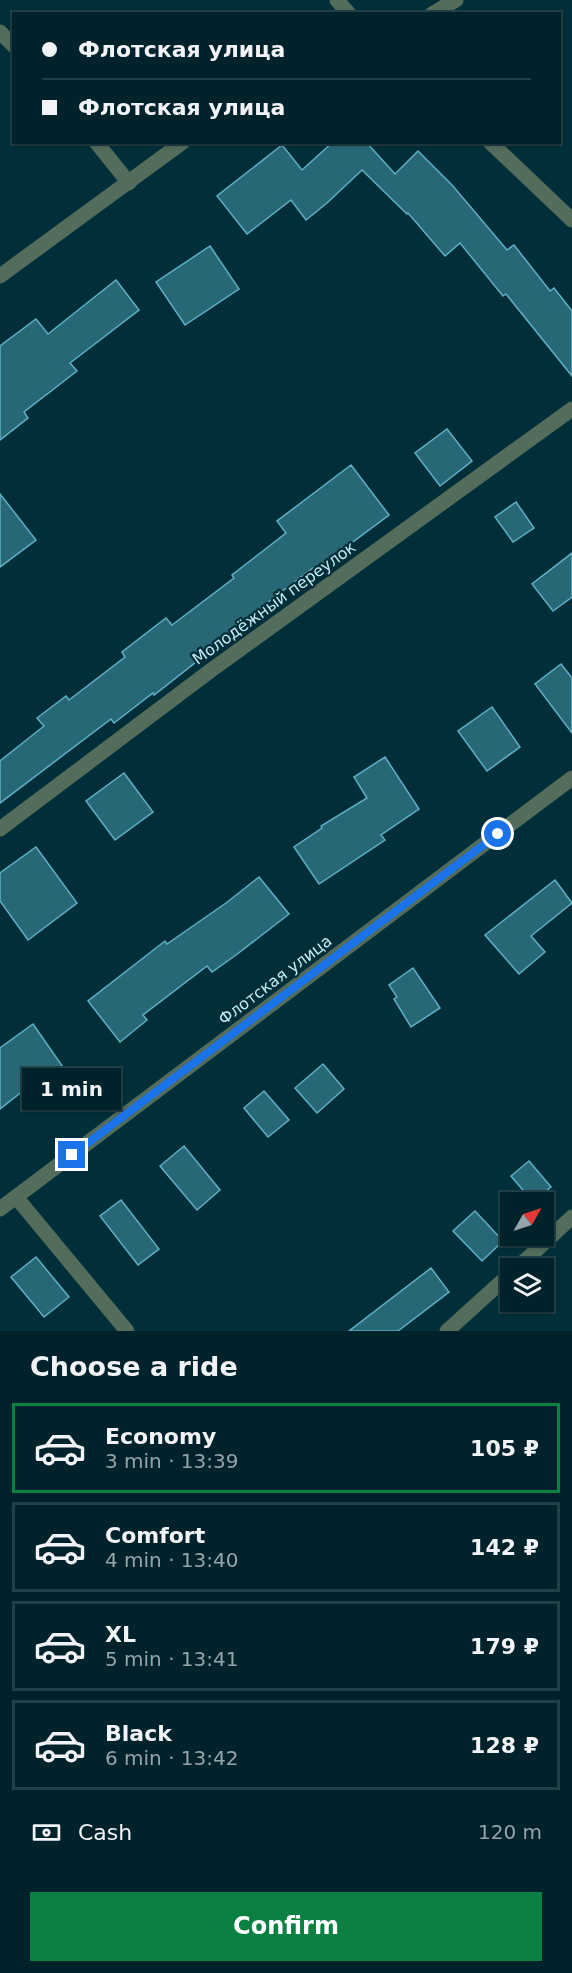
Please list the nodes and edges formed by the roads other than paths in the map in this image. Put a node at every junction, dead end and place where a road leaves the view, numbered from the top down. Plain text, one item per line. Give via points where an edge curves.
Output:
1 (337, 0) edge
2 (456, 0) edge
3 (347, 12) edge
4 (435, 12) edge
5 (0, 32) edge
6 (12, 44) edge
7 (98, 144) edge
8 (180, 144) edge
9 (492, 144) edge
10 (129, 183) junction
11 (572, 220) edge
12 (0, 276) edge
13 (572, 409) edge
14 (572, 778) edge
15 (0, 829) edge
16 (16, 1197) junction
17 (0, 1209) edge
18 (572, 1218) edge
19 (528, 1258) edge
20 (500, 1283) edge
21 (127, 1331) edge
22 (447, 1331) edge

1 - 3 street
2 - 4 street
5 - 6 street
7 - 10 street
8 - 10 street
9 - 11 street
10 - 12 street
13 - 15 street, Молодёжный переулок via 210,671
14 - 16 street, Флотская улица
16 - 17 street, Флотская улица
16 - 21 street
18 - 19 street
20 - 22 street

